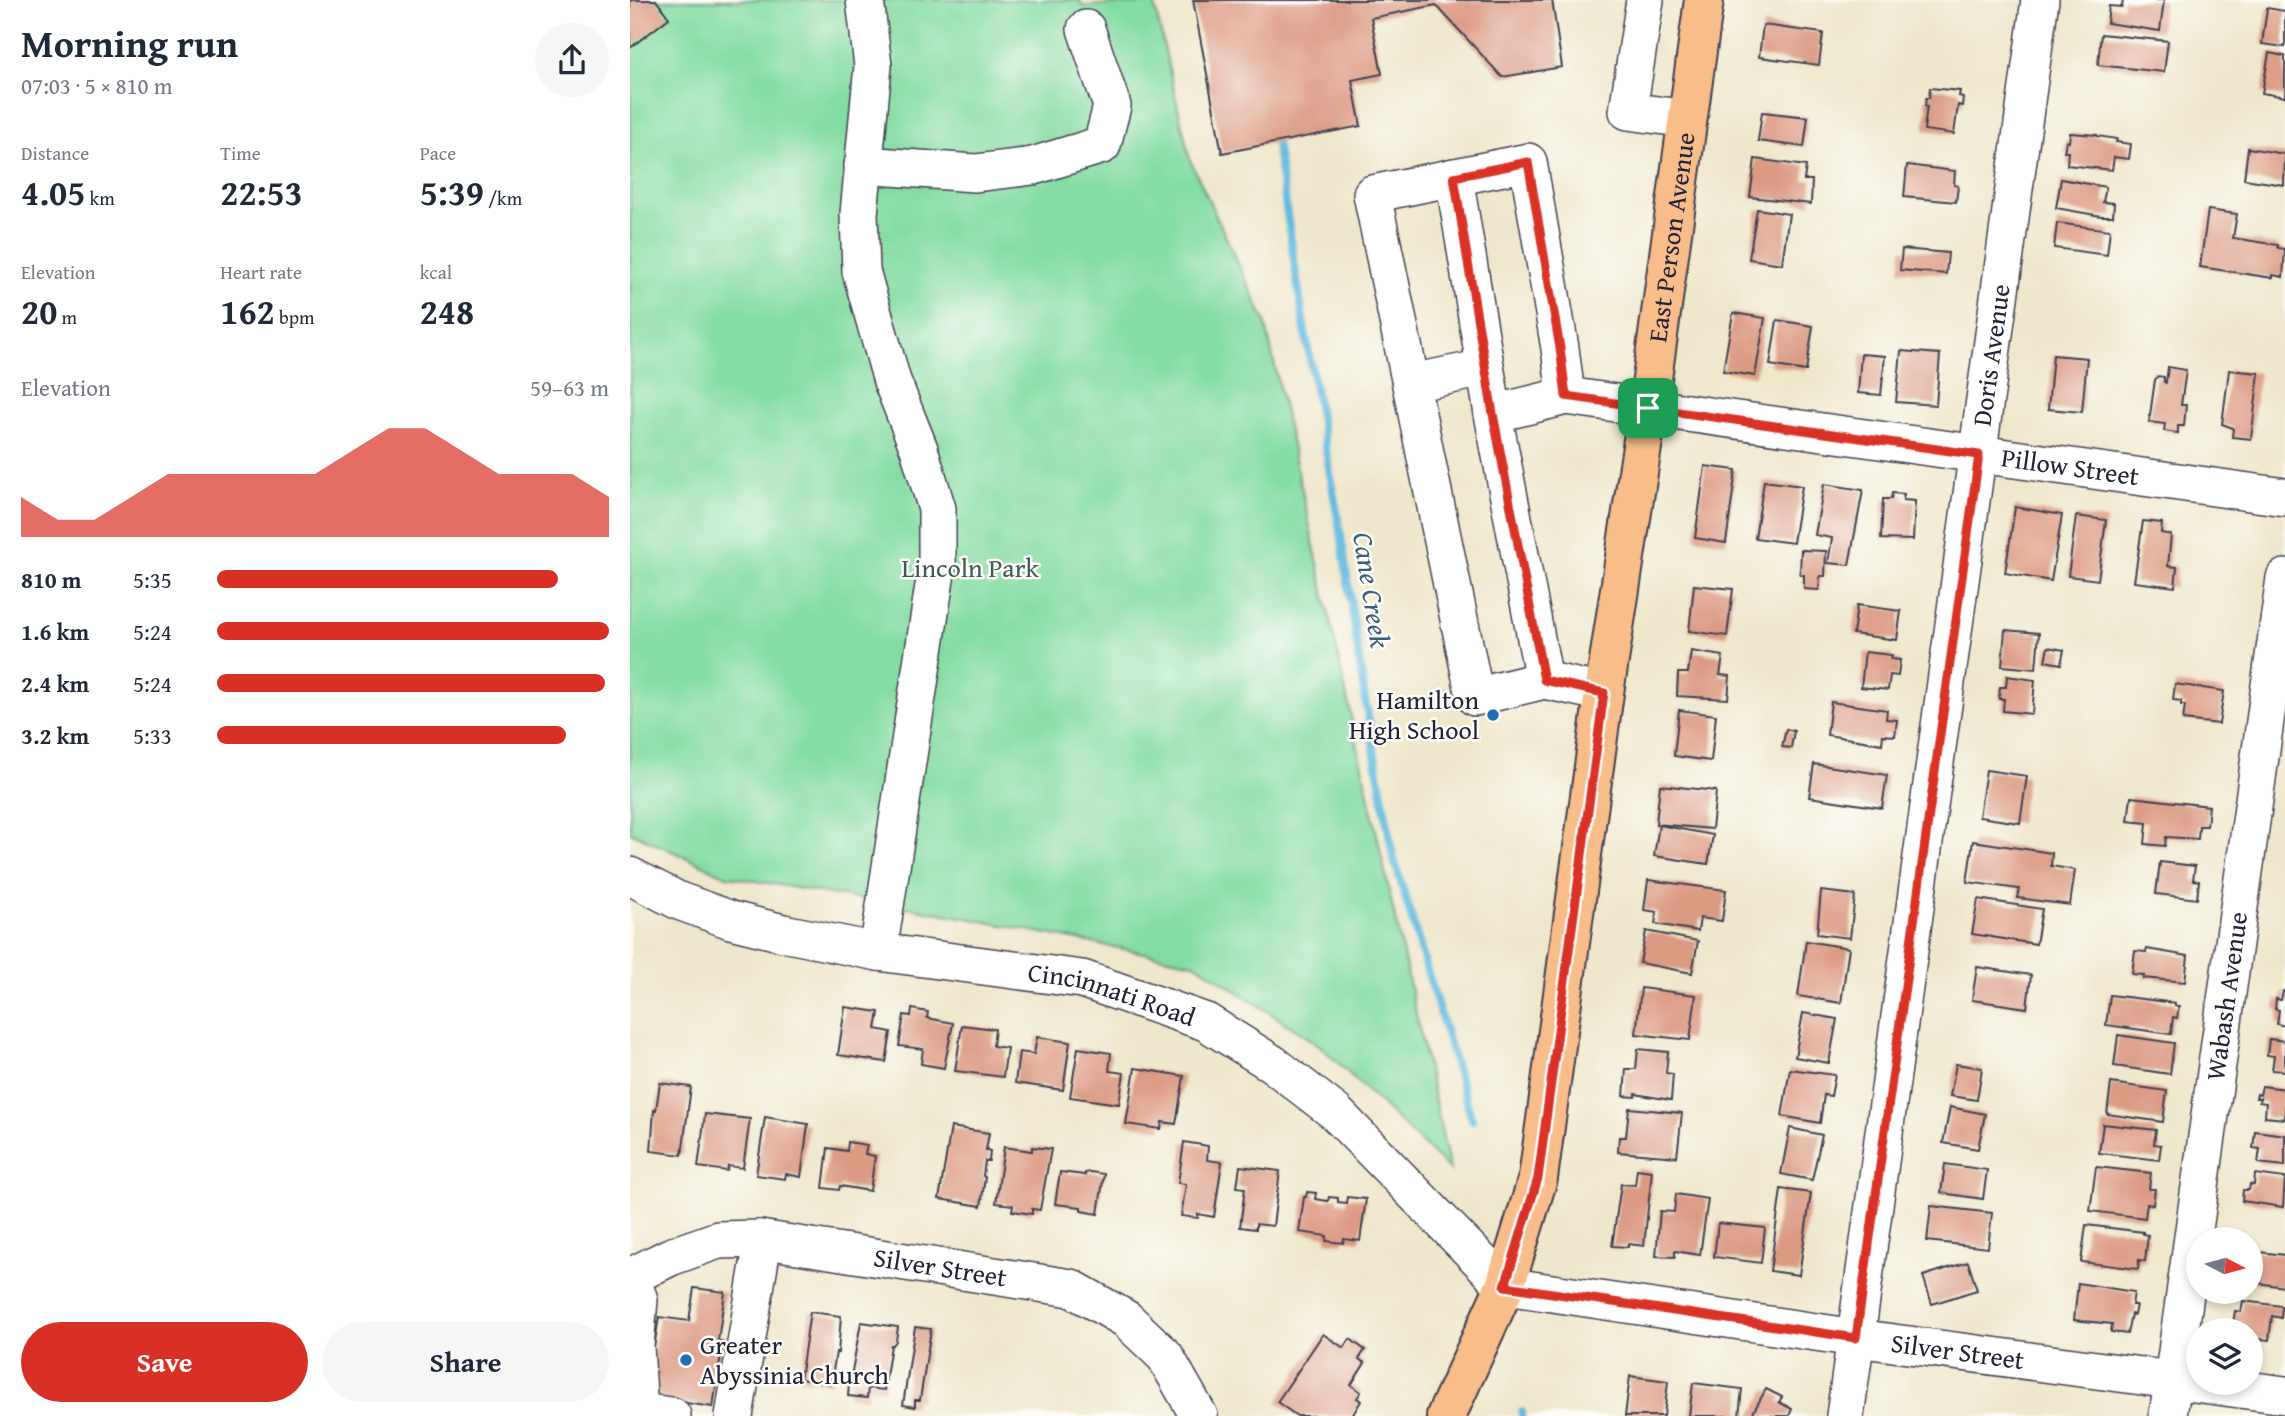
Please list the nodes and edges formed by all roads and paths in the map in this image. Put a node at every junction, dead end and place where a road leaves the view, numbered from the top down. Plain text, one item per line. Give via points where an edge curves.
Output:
1 (865, 0) edge
2 (1645, 0) edge
3 (1704, 0) edge
4 (2040, 0) edge
5 (1086, 29) dead end
6 (1687, 119) junction
7 (863, 165) junction
8 (1454, 177) junction
9 (1485, 368) junction
10 (1411, 383) junction
11 (1566, 396) junction
12 (1648, 408) junction
13 (1493, 414) junction
14 (1979, 455) junction
15 (2285, 497) edge
16 (2285, 578) edge
17 (1544, 680) junction
18 (1604, 693) junction
19 (630, 877) edge
20 (878, 952) junction
21 (760, 1239) junction
22 (630, 1276) edge
23 (1505, 1286) junction
24 (1856, 1338) junction
25 (2173, 1380) junction
26 (2285, 1395) edge
27 (672, 1416) edge
28 (734, 1416) edge
29 (1199, 1416) edge
30 (1446, 1416) edge
31 (1845, 1416) edge
32 (2168, 1416) edge

1 - 7 street via 873,66
2 - 6 street via 1628,111
3 - 6 main road, East Person Avenue
4 - 14 street, Doris Avenue
5 - 7 street via 1112,106 1102,145 1033,166 975,173
6 - 12 main road, East Person Avenue
7 - 20 street via 861,271 892,381 937,509 937,566
8 - 9 street
8 - 10 street via 1373,194
8 - 11 street via 1528,162
9 - 10 street
9 - 13 street
10 - 17 street via 1475,697
11 - 12 street, Pillow Street
11 - 13 street
12 - 14 street, Pillow Street
12 - 18 main road, East Person Avenue
13 - 17 street
14 - 15 street, Pillow Street
14 - 24 street, Doris Avenue
16 - 25 street, Wabash Avenue
17 - 18 street
18 - 23 main road, East Person Avenue via 1538,1178
19 - 20 street, Cincinnati Road via 731,920
20 - 23 street, Cincinnati Road via 1082,979 1206,1022 1273,1064 1335,1112
21 - 22 street, Silver Street via 718,1240
21 - 28 street
21 - 29 street, Silver Street via 1071,1288 1126,1319 1165,1356
22 - 27 street via 639,1300 635,1346 639,1412
23 - 24 street, Silver Street
23 - 30 main road, East Person Avenue
24 - 25 street, Silver Street
24 - 31 street, Doris Avenue
25 - 26 street, Silver Street
25 - 32 street, Wabash Avenue

